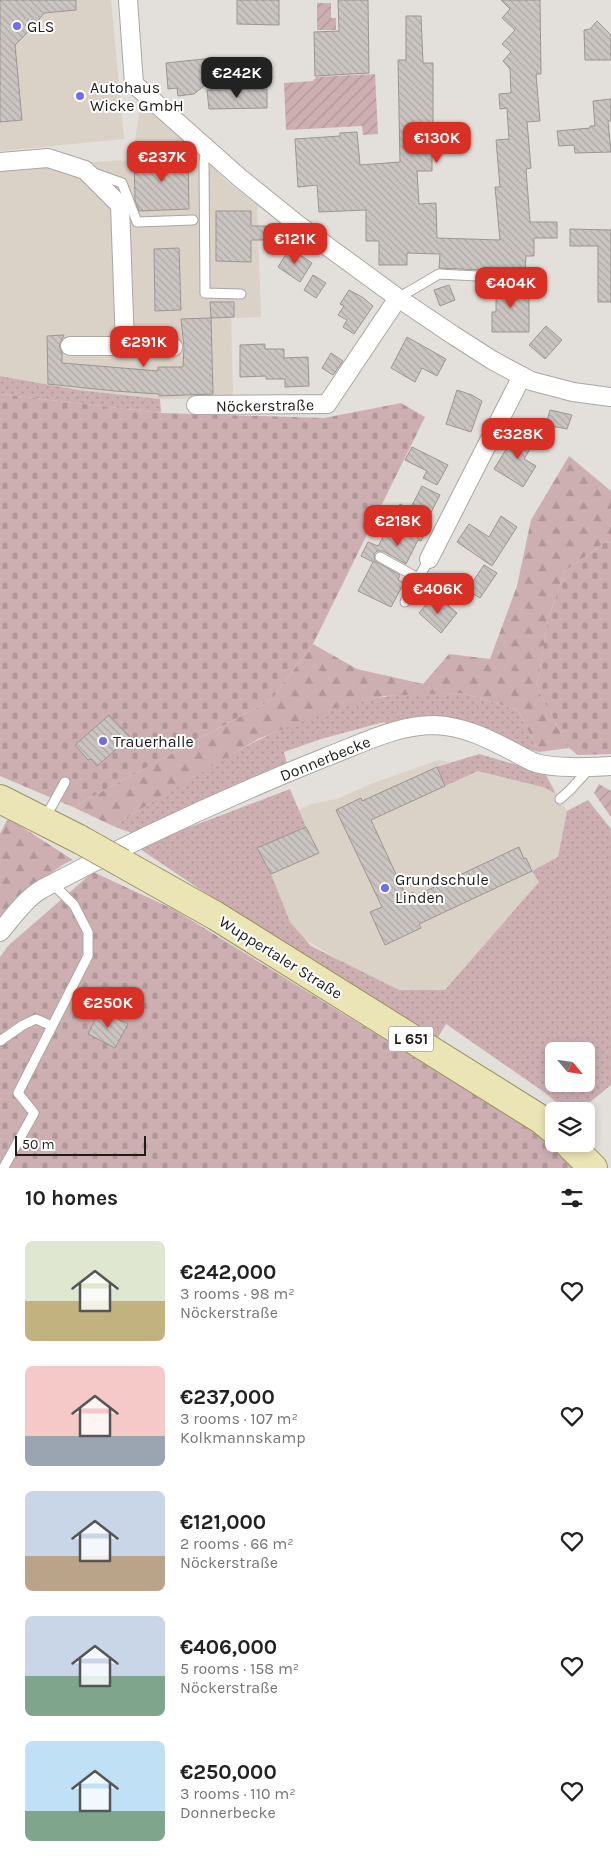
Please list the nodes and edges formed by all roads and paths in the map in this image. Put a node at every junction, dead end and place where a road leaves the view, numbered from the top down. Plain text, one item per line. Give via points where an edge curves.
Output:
1 (128, 0) edge
2 (206, 147) junction
3 (0, 162) edge
4 (85, 170) junction
5 (193, 220) dead end
6 (536, 280) dead end
7 (241, 294) dead end
8 (398, 298) junction
9 (70, 346) dead end
10 (124, 346) junction
11 (173, 347) dead end
12 (522, 376) junction
13 (611, 397) edge
14 (196, 405) dead end
15 (380, 557) dead end
16 (429, 559) joint
17 (418, 578) junction
18 (405, 602) dead end
19 (591, 766) junction
20 (611, 766) edge
21 (65, 782) dead end
22 (0, 798) edge
23 (560, 798) dead end
24 (44, 820) junction
25 (54, 885) junction
26 (0, 932) edge
27 (52, 1026) junction
28 (0, 1041) edge
29 (545, 1122) edge
30 (577, 1152) edge
31 (4, 1167) edge
32 (592, 1168) edge

1 - 2 street via 134,84
2 - 7 lane via 205,293
2 - 8 street via 286,215
3 - 4 street via 48,158
4 - 5 lane via 122,183 137,222
4 - 10 street via 120,205
6 - 8 lane via 439,274
8 - 12 street
8 - 14 street, Nöckerstraße via 327,404
9 - 10 street
10 - 11 street
12 - 13 street via 573,392
12 - 16 street
15 - 17 lane
16 - 17 lane
17 - 18 lane
19 - 20 street, Donnerbecke
19 - 23 lane
19 - 25 street, Donnerbecke via 535,762 485,737 451,726 414,727 383,734 278,777 121,847
21 - 24 lane
22 - 24 main road, Wuppertaler Straße / L 651
24 - 29 main road, Wuppertaler Straße / L 651, bridge via 216,916
25 - 26 street, Donnerbecke via 30,900
25 - 27 lane via 74,905 88,932 88,956
27 - 28 lane via 36,1019
27 - 31 lane via 18,1093 34,1113
30 - 32 main road

